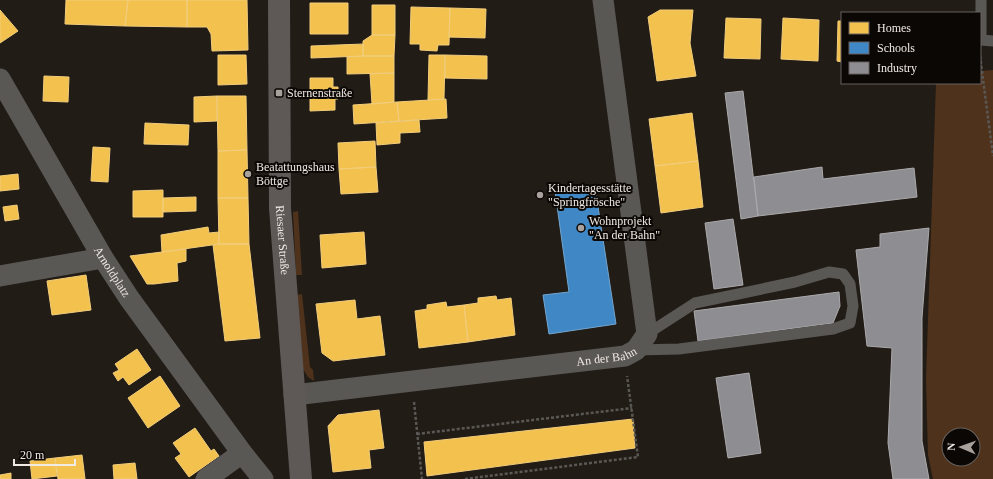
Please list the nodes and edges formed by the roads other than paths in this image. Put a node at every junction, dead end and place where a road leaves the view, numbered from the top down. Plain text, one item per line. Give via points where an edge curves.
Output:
1 (279, 0) edge
2 (603, 0) edge
3 (981, 0) edge
4 (993, 41) edge
5 (0, 79) edge
6 (103, 258) junction
7 (0, 276) edge
8 (636, 347) junction
9 (294, 395) junction
10 (242, 453) junction
11 (206, 479) edge
12 (263, 479) edge
13 (301, 479) edge

1 - 9 main road, Riesaer Straße via 280,208
2 - 8 street, An der Bahn
3 - 4 lane via 981,40
5 - 6 street, Arnoldplatz
6 - 7 street
6 - 10 street, Arnoldplatz via 129,298
8 - 8 lane via 695,304 829,272 843,274 850,284 853,306 850,323 833,329 679,350
8 - 9 street, An der Bahn via 412,381
9 - 13 main road, Riesaer Straße
10 - 11 street
10 - 12 street, Arnoldplatz

